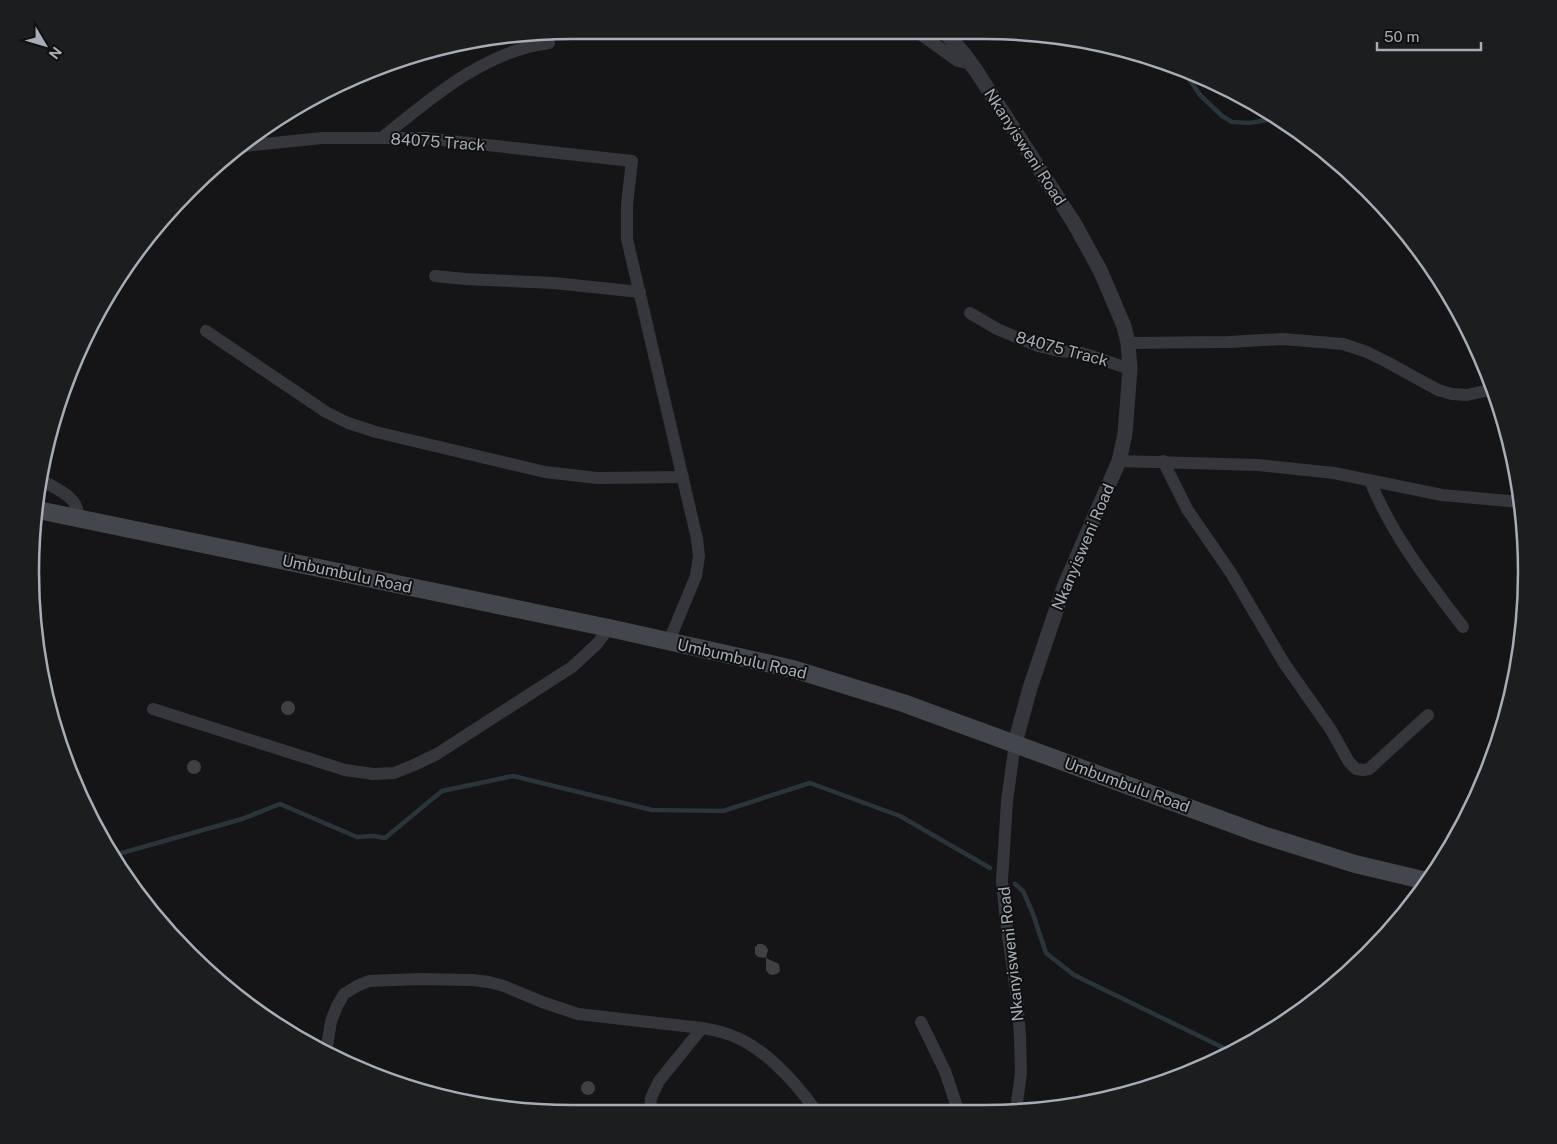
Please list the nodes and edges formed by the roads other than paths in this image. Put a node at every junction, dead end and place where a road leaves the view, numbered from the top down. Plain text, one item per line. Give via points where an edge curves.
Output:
1 (927, 39) edge
2 (951, 39) edge
3 (549, 43) dead end
4 (971, 64) junction
5 (383, 138) junction
6 (253, 145) edge
7 (435, 276) dead end
8 (640, 292) junction
9 (970, 313) dead end
10 (206, 331) dead end
11 (1128, 343) junction
12 (1130, 369) junction
13 (1486, 391) edge
14 (1119, 461) junction
15 (1163, 462) junction
16 (683, 476) junction
17 (1370, 481) junction
18 (46, 483) edge
19 (1514, 501) edge
20 (42, 511) edge
21 (78, 518) junction
22 (1463, 627) dead end
23 (609, 628) junction
24 (669, 641) junction
25 (153, 709) dead end
26 (1428, 715) dead end
27 (1015, 743) junction
28 (1420, 879) edge
29 (921, 1022) dead end
30 (702, 1028) junction
31 (327, 1046) edge
32 (1017, 1104) edge
33 (650, 1105) edge
34 (811, 1105) edge
35 (956, 1105) edge

1 - 4 street via 958,61
2 - 4 street, Nkanyisweni Road
3 - 5 street via 521,49 485,64
4 - 11 street, Nkanyisweni Road via 1074,223 1100,270
5 - 6 street, 84075 Track via 322,138
5 - 8 street, 84075 Track via 424,138 632,161 627,239
7 - 8 street
8 - 16 street
9 - 12 street, 84075 Track via 997,329 1038,346 1082,353
10 - 16 street via 326,412 367,429 544,472 597,478
11 - 12 street, Nkanyisweni Road
11 - 13 street via 1283,339 1342,344 1368,352 1438,390 1452,394
12 - 14 street, Nkanyisweni Road
14 - 15 street
14 - 27 street, Nkanyisweni Road via 1064,587
15 - 17 street via 1258,465
15 - 26 street via 1187,510 1231,573 1284,663 1356,768 1369,769
16 - 24 street via 700,556 696,576
17 - 19 street via 1442,495
17 - 22 street via 1378,502 1420,571
18 - 21 street via 70,497 78,509
20 - 21 main road, Umbumbulu Road
21 - 23 main road, Umbumbulu Road
23 - 24 main road, Umbumbulu Road
23 - 25 street via 572,667 436,754 394,773 346,770
24 - 27 main road, Umbumbulu Road via 793,669 903,703
27 - 28 main road, Umbumbulu Road via 1263,835 1355,864
27 - 32 street, Nkanyisweni Road via 1007,801 1002,881 1020,1036 1021,1073
29 - 35 street
30 - 31 street via 578,1014 489,982 369,981 344,994 332,1021
30 - 33 street via 659,1081
30 - 34 street via 735,1036 751,1046 794,1082

